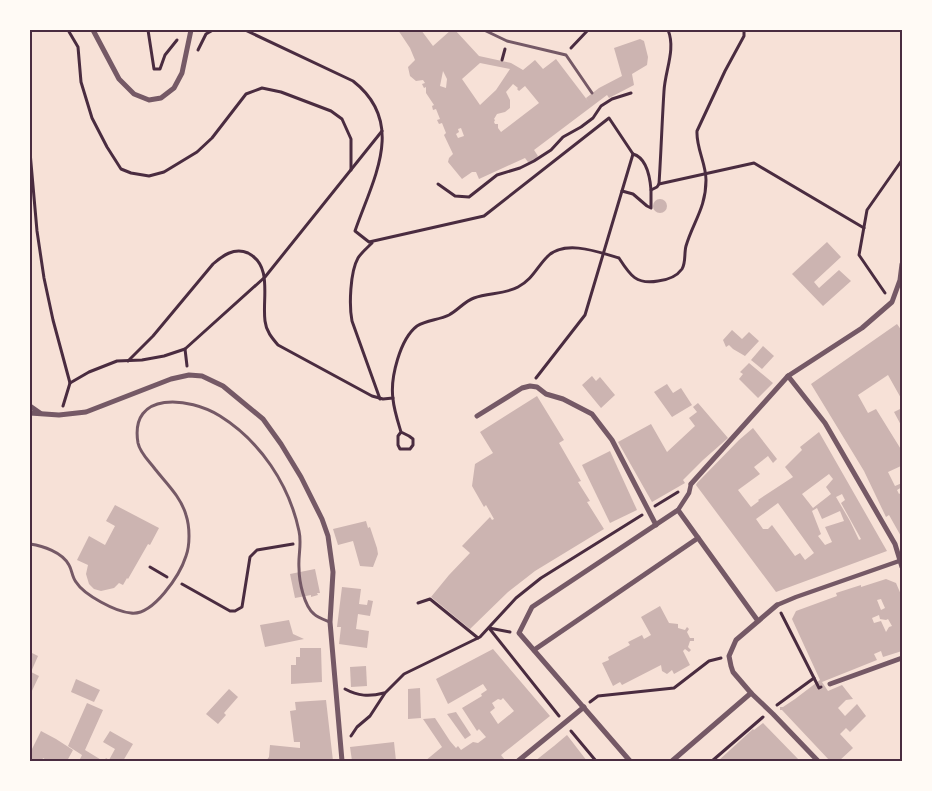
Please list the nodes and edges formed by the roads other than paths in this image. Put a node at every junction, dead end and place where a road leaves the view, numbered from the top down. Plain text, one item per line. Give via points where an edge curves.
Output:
1 (93, 30) edge
2 (191, 30) edge
3 (484, 30) edge
4 (592, 93) dead end
5 (902, 264) edge
6 (901, 282) edge
7 (788, 376) junction
8 (30, 406) edge
9 (30, 413) edge
10 (42, 415) junction
11 (477, 416) dead end
12 (691, 484) joint
13 (678, 510) junction
14 (656, 525) junction
15 (698, 538) junction
16 (30, 544) edge
17 (901, 560) edge
18 (902, 567) edge
19 (777, 605) joint
20 (758, 621) junction
21 (330, 622) junction
22 (534, 650) junction
23 (902, 658) edge
24 (830, 684) road end
25 (751, 693) junction
26 (584, 708) junction
27 (342, 761) edge
28 (518, 761) edge
29 (630, 761) edge
30 (672, 761) edge
31 (818, 761) edge

1 - 2 street via 119,79 134,94 149,100 161,98 174,88 182,73
3 - 4 lane via 506,42 566,55
5 - 6 street
6 - 7 street via 892,302 862,328
7 - 12 street
7 - 17 street via 825,423
8 - 10 street
9 - 10 street
10 - 21 street via 86,412 171,378 189,375 202,376 222,386 263,418 296,468 322,519 333,572
11 - 14 street via 530,386 592,414 612,440
12 - 13 street
13 - 14 street
13 - 15 street
14 - 22 street via 532,607 519,633
15 - 20 street
15 - 22 street
16 - 21 lane via 56,553 68,564 76,582 106,605 131,614 140,613 153,604 174,580 187,556 189,537 187,516 178,499 143,455 137,430 148,409 173,401 193,403 234,425 254,442 270,465 292,504 301,543 299,568 308,608
17 - 18 street
17 - 19 street
19 - 20 street
20 - 25 street via 736,640 730,656 734,672
21 - 27 street
22 - 26 street
23 - 24 street
25 - 30 street
25 - 31 street
26 - 28 street
26 - 29 street

